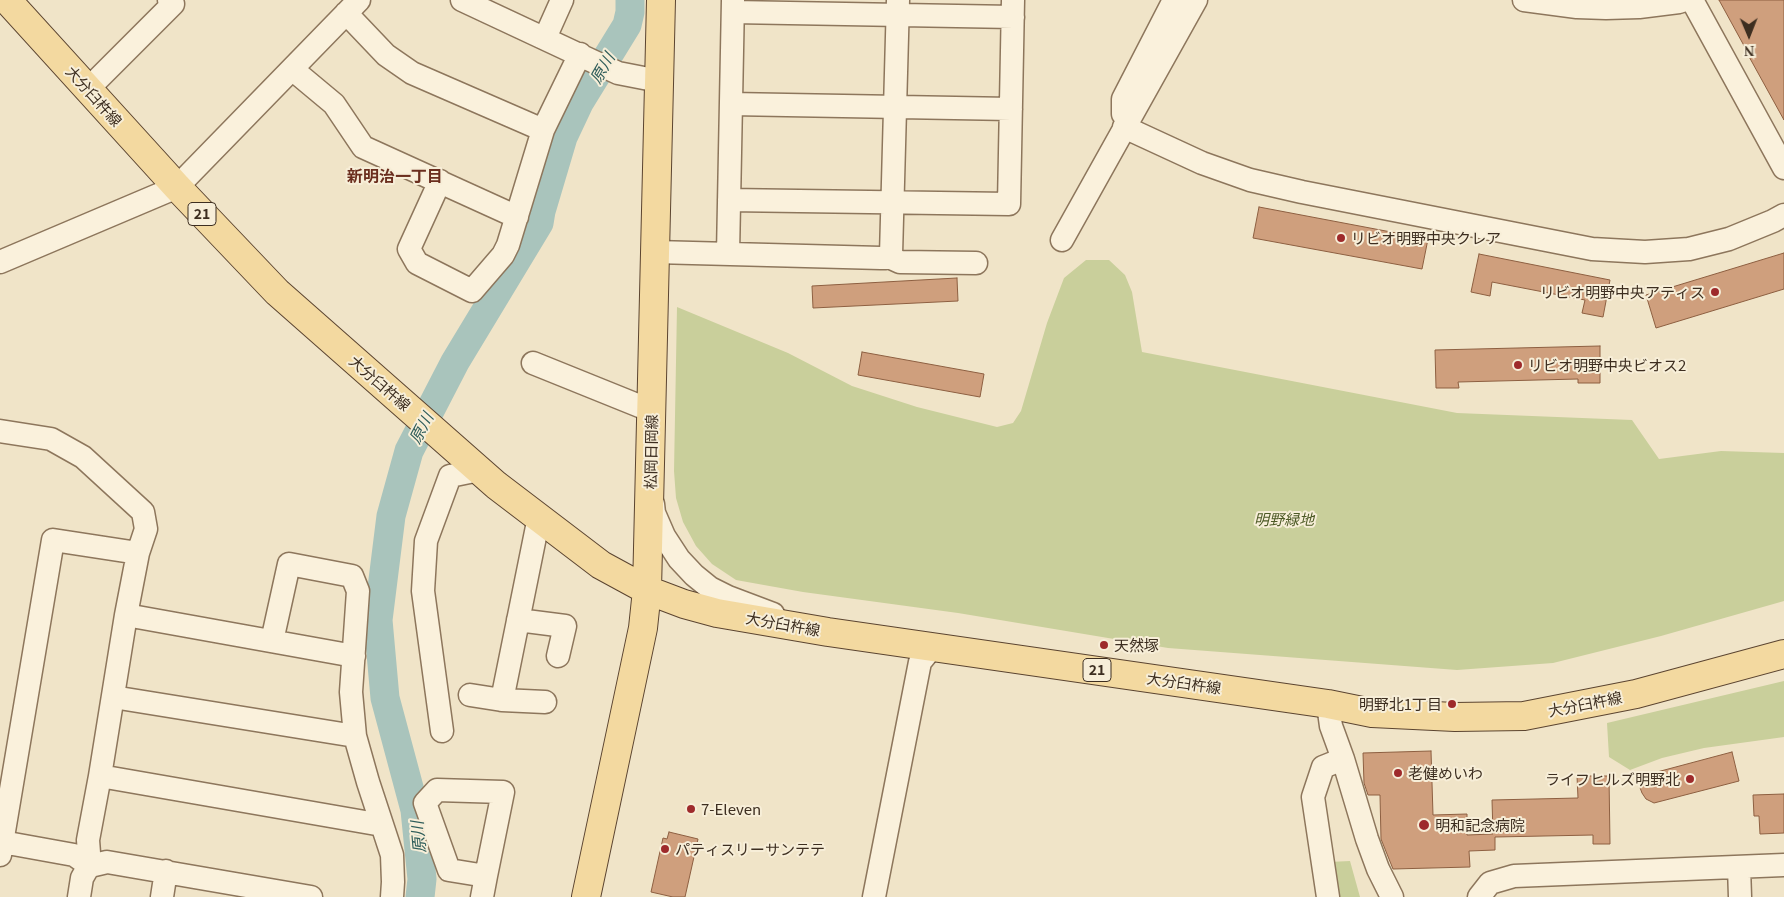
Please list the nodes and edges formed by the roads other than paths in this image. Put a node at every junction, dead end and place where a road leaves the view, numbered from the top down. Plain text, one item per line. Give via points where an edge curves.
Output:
1 (169, 0) edge
2 (462, 0) edge
3 (562, 0) edge
4 (661, 0) edge
5 (1174, 0) edge
6 (1196, 0) edge
7 (1524, 0) edge
8 (1685, 0) edge
9 (1692, 0) edge
10 (7, 4) edge
11 (352, 6) edge
12 (733, 6) edge
13 (898, 7) edge
14 (1013, 8) edge
15 (545, 38) junction
16 (582, 55) junction
17 (292, 69) junction
18 (659, 81) junction
19 (88, 89) junction
20 (731, 104) junction
21 (896, 107) junction
22 (1011, 109) junction
23 (1124, 127) junction
24 (543, 130) junction
25 (1784, 168) edge
26 (440, 181) junction
27 (177, 187) junction
28 (729, 200) junction
29 (894, 202) junction
30 (1784, 215) edge
31 (517, 216) junction
32 (1062, 240) dead end
33 (655, 252) junction
34 (728, 254) junction
35 (888, 257) junction
36 (0, 262) edge
37 (976, 263) dead end
38 (533, 363) dead end
39 (652, 411) junction
40 (0, 431) edge
41 (479, 470) junction
42 (650, 480) junction
43 (538, 517) junction
44 (138, 553) junction
45 (648, 590) junction
46 (126, 615) junction
47 (518, 620) junction
48 (828, 632) junction
49 (272, 641) junction
50 (933, 646) junction
51 (1784, 654) edge
52 (354, 656) junction
53 (558, 656) dead end
54 (470, 696) dead end
55 (113, 697) junction
56 (502, 700) junction
57 (545, 702) dead end
58 (1328, 704) junction
59 (442, 731) dead end
60 (355, 736) junction
61 (9, 752) edge
62 (1343, 759) junction
63 (100, 776) junction
64 (382, 825) junction
65 (1, 848) edge
66 (1784, 865) edge
67 (90, 866) junction
68 (1739, 867) junction
69 (166, 871) junction
70 (79, 897) edge
71 (162, 897) edge
72 (311, 897) edge
73 (392, 897) edge
74 (586, 897) edge
75 (874, 897) edge
76 (1328, 897) edge
77 (1392, 897) edge
78 (1479, 897) edge
79 (1740, 897) edge

1 - 19 street via 173,4
2 - 15 street
3 - 15 street
4 - 18 main road, 松岡日岡線
5 - 23 street via 1123,99
6 - 23 street
7 - 8 street via 1606,8
9 - 25 street
10 - 19 main road, 大分臼杵線 / 21
11 - 17 street
11 - 24 street via 386,55 412,72
12 - 13 street
12 - 20 street
13 - 14 street
13 - 21 street
14 - 22 street
15 - 16 street
16 - 18 street via 618,73
16 - 24 street
17 - 26 street via 334,104 363,146
17 - 27 street
18 - 33 main road, 松岡日岡線
19 - 27 main road, 大分臼杵線 / 21
20 - 21 street
20 - 28 street
21 - 22 street
21 - 29 street
22 - 29 street via 1009,204
23 - 30 street via 1202,163 1250,180 1592,249 1645,252 1688,249 1729,239
23 - 32 street
24 - 31 street
26 - 31 street
26 - 31 street via 409,249 417,263 472,291 503,255
27 - 36 street
27 - 41 main road, 大分臼杵線 / 21 via 277,292
28 - 29 street
28 - 34 street
29 - 35 street via 892,250
33 - 34 street
33 - 39 main road, 松岡日岡線
34 - 35 street
35 - 37 street via 900,262
38 - 39 street
39 - 42 main road, 松岡日岡線
40 - 44 street via 51,440 83,457 143,512 146,529
41 - 43 main road, 大分臼杵線 / 21
41 - 59 street via 450,476 426,541 423,591
42 - 45 main road, 松岡日岡線
42 - 48 street via 654,512 664,536 694,575 728,597
43 - 45 main road, 大分臼杵線 / 21 via 601,564
43 - 47 street
44 - 46 street
44 - 61 street via 54,540
45 - 48 main road, 大分臼杵線 / 21 via 717,612
45 - 74 main road, 松岡日岡線 via 643,628
46 - 49 street
46 - 55 street
47 - 53 street via 565,626
47 - 56 street
48 - 50 main road, 大分臼杵線 / 21
49 - 52 street
49 - 52 street via 289,564 352,576 358,591
50 - 58 main road, 大分臼杵線 / 21
50 - 75 street via 920,662
51 - 58 main road, 大分臼杵線 / 21 via 1636,694 1524,716 1372,713
52 - 60 street via 351,692
54 - 56 street
55 - 60 street
55 - 63 street
56 - 57 street
58 - 62 street via 1331,726
60 - 64 street
61 - 65 street
62 - 76 street via 1323,767 1313,797
62 - 77 street via 1367,839
63 - 64 street
63 - 67 street via 88,840
64 - 73 street via 392,855
65 - 67 street via 74,855
66 - 68 street
67 - 69 street via 107,862
67 - 70 street via 82,878
68 - 78 street via 1514,876 1490,883
68 - 79 street
69 - 71 street
69 - 72 street

